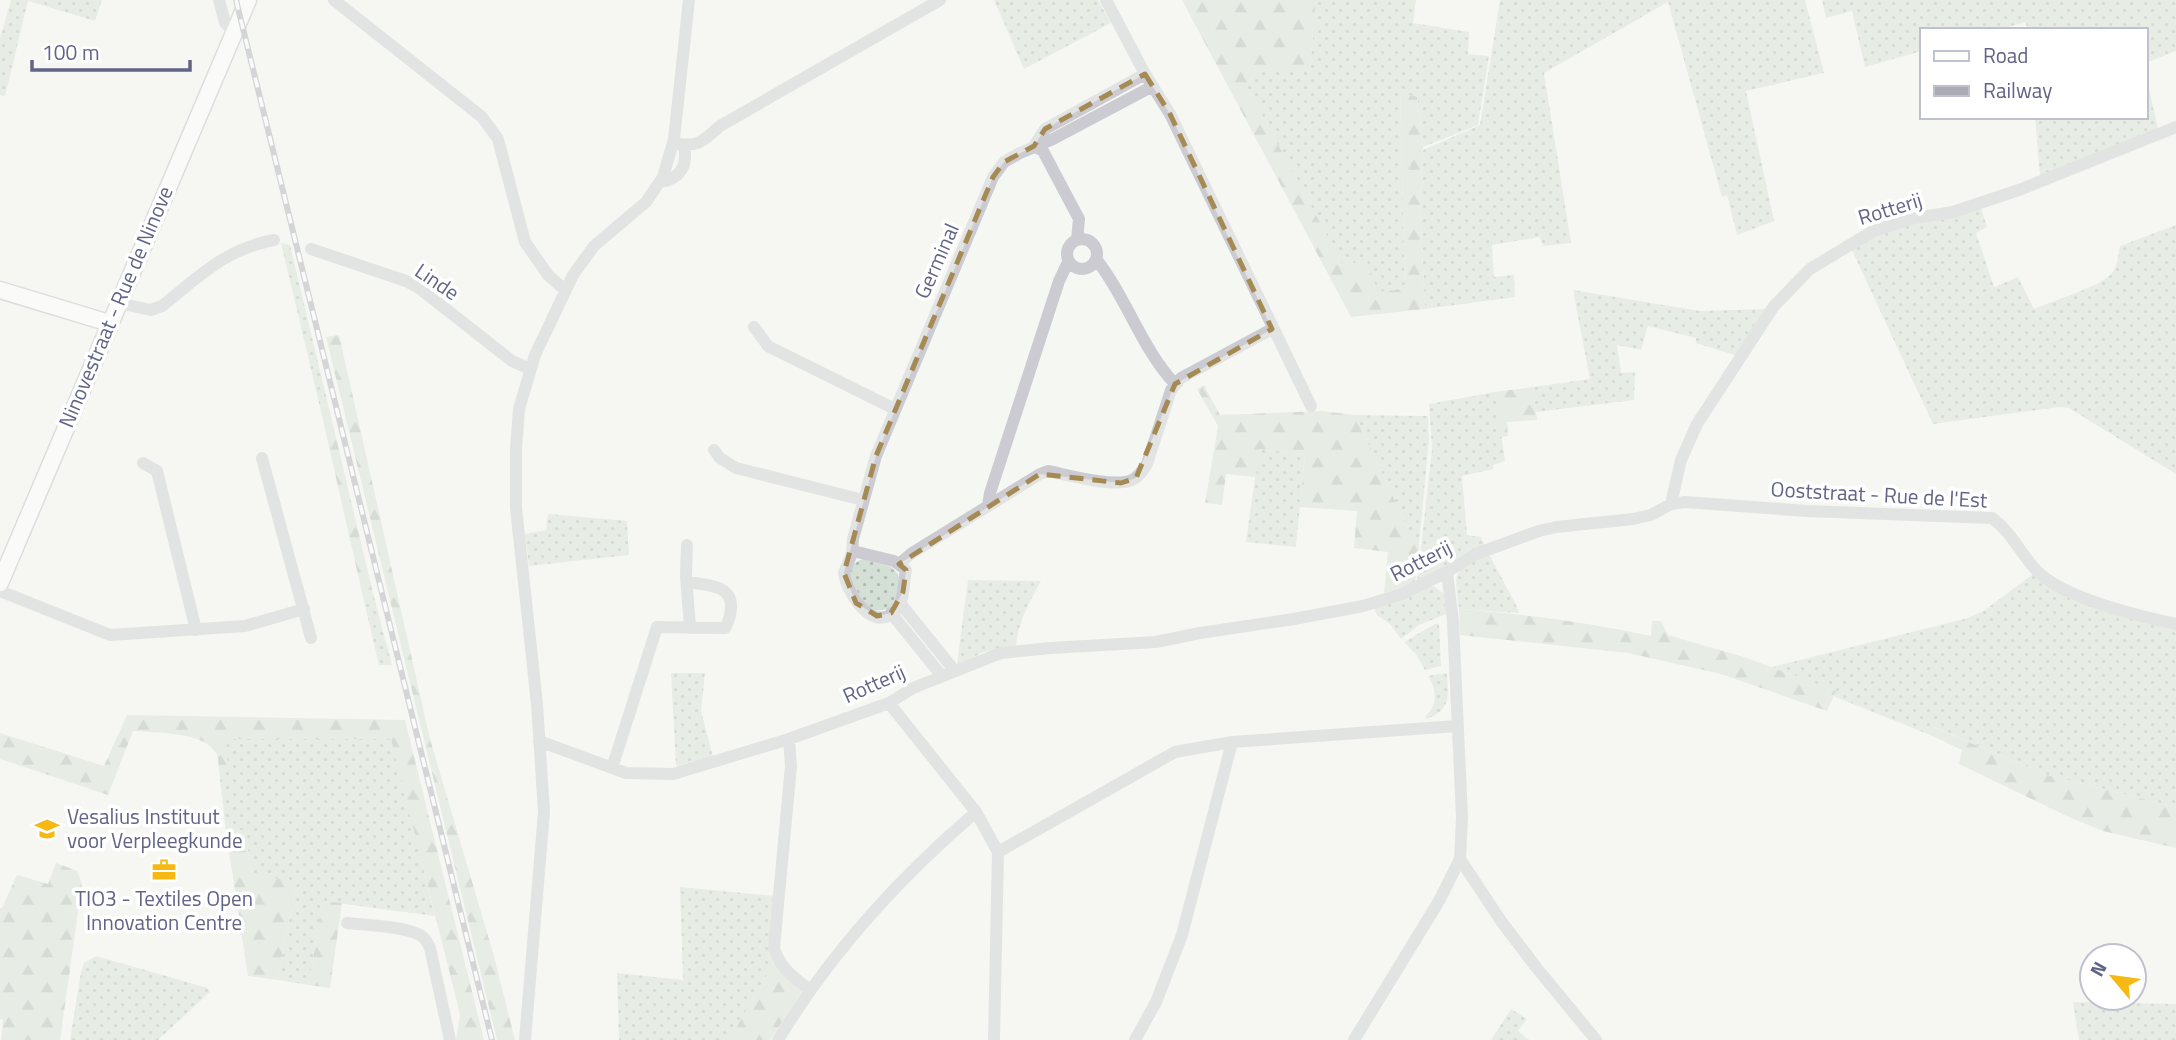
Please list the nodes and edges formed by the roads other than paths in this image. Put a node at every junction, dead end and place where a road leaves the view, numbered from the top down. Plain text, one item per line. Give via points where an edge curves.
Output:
1 (219, 0) edge
2 (248, 0) edge
3 (334, 0) edge
4 (689, 0) edge
5 (940, 0) edge
6 (1106, 0) edge
7 (234, 32) junction
8 (1145, 74) junction
9 (1153, 86) junction
10 (2176, 127) edge
11 (679, 144) junction
12 (1034, 146) junction
13 (274, 240) dead end
14 (1077, 240) junction
15 (311, 250) dead end
16 (1096, 259) junction
17 (1068, 262) junction
18 (0, 290) edge
19 (565, 290) junction
20 (118, 303) junction
21 (109, 323) junction
22 (754, 327) dead end
23 (1272, 329) junction
24 (530, 369) junction
25 (1175, 384) junction
26 (1311, 406) dead end
27 (895, 409) junction
28 (714, 450) dead end
29 (262, 458) dead end
30 (143, 463) dead end
31 (863, 500) junction
32 (1671, 504) junction
33 (988, 505) junction
34 (687, 545) dead end
35 (852, 553) junction
36 (899, 564) junction
37 (1447, 572) junction
38 (687, 582) junction
39 (0, 583) edge
40 (0, 591) edge
41 (900, 603) junction
42 (304, 609) junction
43 (891, 613) junction
44 (2176, 624) edge
45 (690, 628) junction
46 (196, 630) junction
47 (312, 638) dead end
48 (948, 673) junction
49 (889, 702) junction
50 (1457, 726) junction
51 (789, 739) junction
52 (539, 741) junction
53 (1232, 741) junction
54 (612, 768) junction
55 (976, 812) junction
56 (998, 852) junction
57 (1460, 859) junction
58 (347, 923) dead end
59 (810, 990) junction
60 (450, 1040) edge
61 (524, 1040) edge
62 (778, 1040) edge
63 (994, 1040) edge
64 (1135, 1040) edge
65 (1354, 1040) edge
66 (1596, 1040) edge

1 - 7 street via 225,23
2 - 7 main road, Ninovestraat - Rue de Ninove
3 - 19 street via 482,117 498,139 525,242
4 - 11 street
5 - 11 street via 720,126 700,143
6 - 8 street
7 - 20 main road, Ninovestraat - Rue de Ninove
8 - 9 street
8 - 12 street, Germinal via 1045,129
9 - 12 street, Germinal
9 - 23 street
10 - 32 street, Rotterij via 2019,190 1954,212 1873,231 1810,269 1774,306 1697,424 1681,460
11 - 19 street via 687,157 684,168 660,182 646,202 594,246
12 - 14 street via 1043,151 1079,219
12 - 27 street, Germinal via 1004,162 993,177
13 - 20 street via 250,245 221,260 162,306 152,310
14 - 16 street via 1091,242
14 - 17 street via 1069,245
15 - 24 street, Linde via 419,288 512,361
16 - 17 street via 1083,270
16 - 25 street via 1111,277 1159,366
17 - 33 street
18 - 21 main road
19 - 24 street
20 - 21 main road, Ninovestraat - Rue de Ninove
21 - 39 main road, Ninovestraat - Rue de Ninove
22 - 27 street via 768,346
23 - 25 street
23 - 26 street
24 - 52 street via 519,409 515,492
25 - 33 street via 1146,464 1136,478 1118,483 1048,471
27 - 31 street, Germinal
28 - 31 street via 736,468
29 - 42 street
30 - 46 street via 157,471
31 - 35 street, Germinal
32 - 37 street, Rotterij via 1633,519 1539,531 1476,554
32 - 44 street, Ooststraat - Rue de l'Est via 1992,518 2047,579 2111,607
33 - 36 street
34 - 38 street
35 - 36 street
35 - 43 street, Germinal via 844,573 856,603 877,616
36 - 41 street via 906,570
37 - 48 street, Rotterij via 1402,594 1330,613 1156,642 1001,653
37 - 50 street
38 - 45 street
38 - 45 street via 722,589 731,598 729,622 724,628
40 - 46 street via 110,635
41 - 43 street
41 - 48 street
42 - 46 street via 245,626
42 - 47 street
43 - 48 street
45 - 54 street via 657,627
48 - 49 street, Rotterij
49 - 51 street, Rotterij
49 - 55 street
50 - 53 street
50 - 57 street
51 - 54 street, Rotterij via 673,774 636,774
51 - 59 street via 791,766 774,948 788,973
52 - 54 street, Rotterij
52 - 61 street via 544,828
53 - 56 street via 1175,752
53 - 64 street via 1182,935 1156,1002
55 - 56 street
55 - 59 street via 903,878
56 - 63 street
57 - 65 street
57 - 66 street via 1529,958
58 - 60 street via 401,929 424,938
59 - 62 street

